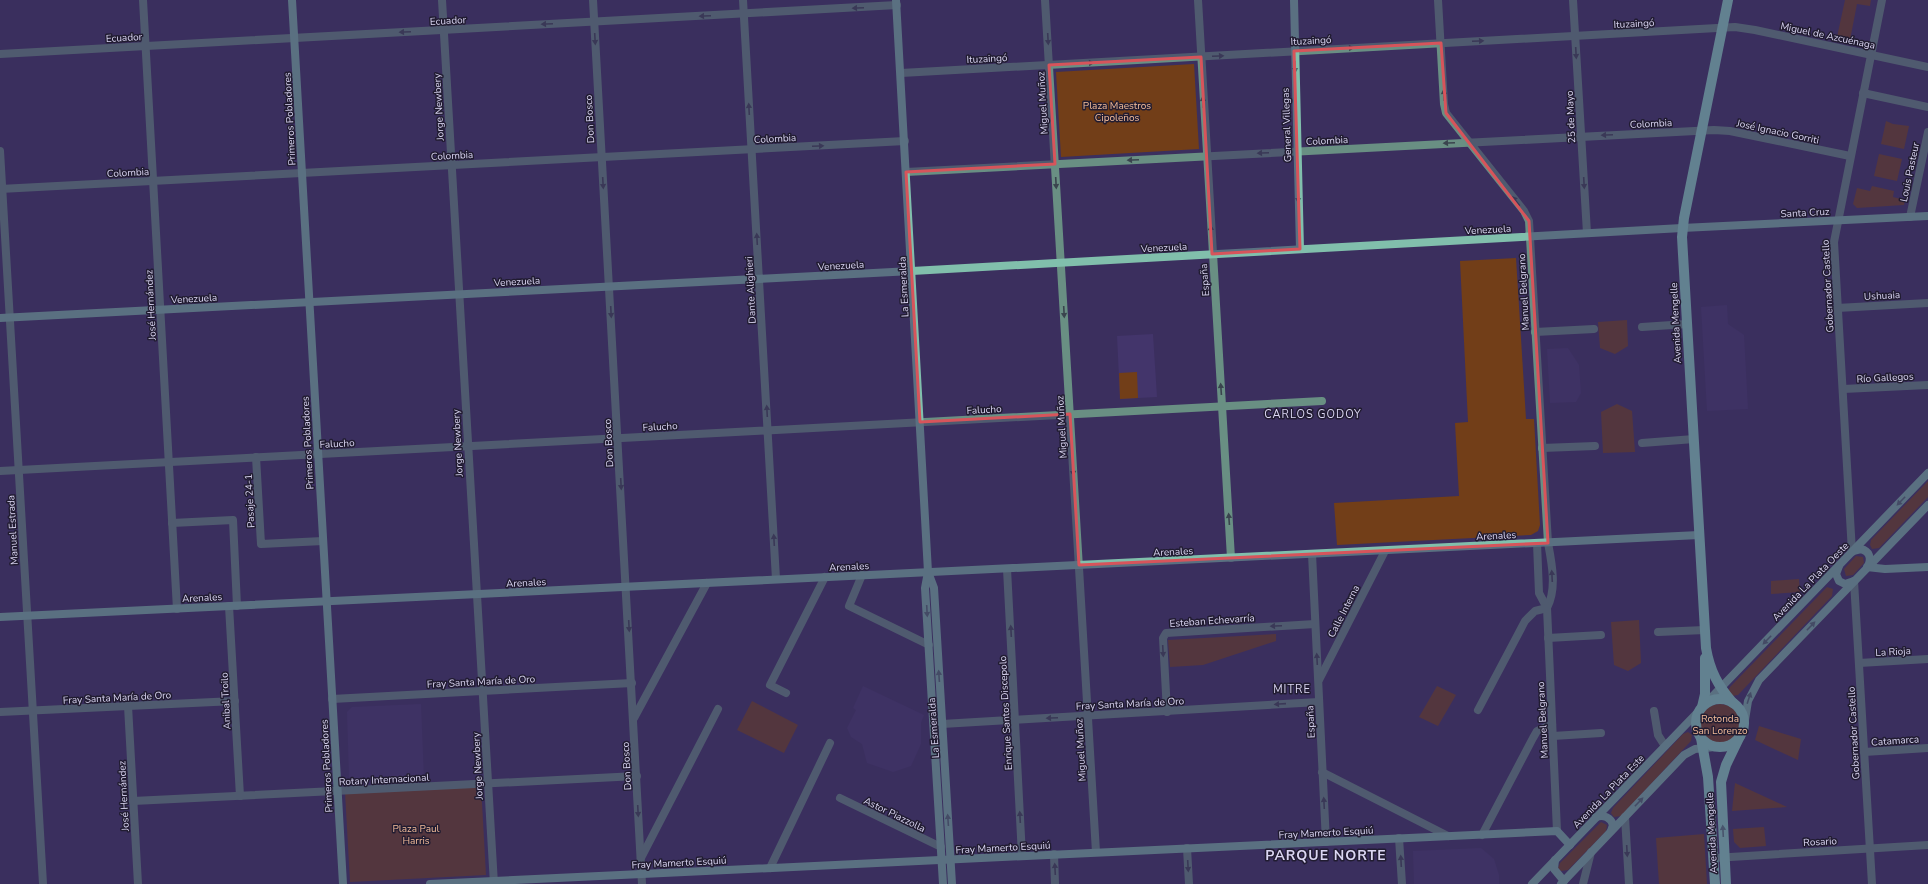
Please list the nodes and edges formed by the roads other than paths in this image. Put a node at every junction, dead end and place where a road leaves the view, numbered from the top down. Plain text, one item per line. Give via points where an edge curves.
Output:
1 (143, 0) edge
2 (292, 0) edge
3 (442, 0) edge
4 (593, 0) edge
5 (743, 0) edge
6 (1046, 0) edge
7 (1198, 0) edge
8 (1294, 0) edge
9 (1438, 0) edge
10 (1573, 0) edge
11 (1728, 0) edge
12 (1882, 0) edge
13 (896, 3) edge
14 (744, 14) junction
15 (594, 22) junction
16 (1722, 28) junction
17 (444, 30) junction
18 (1576, 36) junction
19 (294, 38) junction
20 (1441, 43) junction
21 (145, 46) junction
22 (1294, 51) junction
23 (0, 54) edge
24 (1871, 54) junction
25 (1201, 56) junction
26 (1049, 65) junction
27 (1928, 66) edge
28 (900, 73) junction
29 (1863, 93) junction
30 (1928, 107) edge
31 (1702, 130) junction
32 (1928, 132) edge
33 (1581, 136) junction
34 (904, 141) junction
35 (1469, 142) junction
36 (752, 149) junction
37 (0, 151) edge
38 (1297, 151) junction
39 (1206, 156) junction
40 (1850, 156) junction
41 (602, 157) junction
42 (1055, 164) junction
43 (451, 165) junction
44 (906, 172) junction
45 (302, 173) junction
46 (153, 181) junction
47 (1, 189) edge
48 (1928, 216) edge
49 (1910, 217) junction
50 (1837, 220) junction
51 (1682, 228) junction
52 (1587, 233) junction
53 (1530, 236) junction
54 (1300, 249) junction
55 (1212, 254) junction
56 (1061, 262) junction
57 (912, 271) junction
58 (759, 279) junction
59 (609, 286) junction
60 (459, 294) junction
61 (310, 302) junction
62 (1928, 303) edge
63 (1837, 308) junction
64 (160, 310) junction
65 (0, 318) edge
66 (10, 318) junction
67 (1687, 324) junction
68 (1642, 327) dead end
69 (1594, 329) dead end
70 (1535, 332) junction
71 (1928, 385) edge
72 (1843, 390) junction
73 (1322, 401) dead end
74 (1222, 406) junction
75 (1070, 414) junction
76 (920, 422) junction
77 (768, 430) junction
78 (618, 438) junction
79 (1694, 439) junction
80 (1642, 443) dead end
81 (468, 446) junction
82 (1595, 446) dead end
83 (1542, 448) junction
84 (318, 454) junction
85 (256, 457) junction
86 (168, 462) junction
87 (19, 470) junction
88 (0, 471) edge
89 (1928, 473) edge
90 (1928, 505) edge
91 (172, 523) junction
92 (1699, 536) junction
93 (323, 541) junction
94 (1536, 543) junction
95 (1548, 543) junction
96 (1385, 551) junction
97 (1852, 552) junction
98 (1312, 554) junction
99 (1231, 558) junction
100 (1079, 565) junction
101 (1839, 565) junction
102 (1867, 567) junction
103 (1928, 567) edge
104 (1007, 569) junction
105 (928, 572) junction
106 (862, 575) junction
107 (825, 577) junction
108 (776, 579) junction
109 (1854, 581) junction
110 (707, 583) junction
111 (626, 587) junction
112 (476, 594) junction
113 (326, 601) junction
114 (233, 606) junction
115 (1547, 608) junction
116 (177, 609) junction
117 (27, 616) junction
118 (0, 617) edge
119 (1315, 624) junction
120 (1705, 630) junction
121 (1658, 632) dead end
122 (1601, 635) dead end
123 (1548, 638) junction
124 (929, 645) junction
125 (1706, 648) junction
126 (1928, 659) edge
127 (1859, 663) junction
128 (1318, 681) junction
129 (632, 683) junction
130 (1721, 688) junction
131 (482, 691) junction
132 (786, 693) dead end
133 (332, 699) junction
134 (235, 701) junction
135 (1319, 702) junction
136 (1733, 703) junction
137 (128, 706) junction
138 (1702, 708) junction
139 (718, 709) dead end
140 (1478, 710) dead end
141 (33, 711) junction
142 (1654, 711) dead end
143 (0, 712) edge
144 (1166, 712) junction
145 (1088, 716) junction
146 (634, 719) junction
147 (1015, 720) junction
148 (942, 724) junction
149 (1552, 724) junction
150 (1742, 731) junction
151 (1602, 733) dead end
152 (1553, 736) junction
153 (830, 743) dead end
154 (1702, 743) junction
155 (1665, 746) junction
156 (1928, 748) edge
157 (1864, 752) junction
158 (1322, 772) junction
159 (636, 776) junction
160 (488, 784) junction
161 (337, 791) junction
162 (240, 796) junction
163 (840, 798) dead end
164 (133, 801) junction
165 (1596, 817) junction
166 (1625, 817) junction
167 (1557, 831) junction
168 (1611, 831) junction
169 (1482, 835) junction
170 (1448, 836) junction
171 (1399, 838) junction
172 (1326, 842) junction
173 (1570, 845) junction
174 (1928, 845) edge
175 (941, 847) junction
176 (1187, 848) junction
177 (1870, 848) junction
178 (1096, 852) junction
179 (1592, 852) junction
180 (1054, 854) junction
181 (1022, 856) junction
182 (1724, 857) junction
183 (641, 858) junction
184 (1714, 858) junction
185 (942, 859) junction
186 (951, 859) junction
187 (1556, 860) junction
188 (770, 868) junction
189 (642, 874) junction
190 (494, 882) edge
191 (1562, 883) edge
192 (43, 884) edge
193 (138, 884) edge
194 (342, 884) edge
195 (430, 884) edge
196 (642, 884) edge
197 (943, 884) edge
198 (952, 884) edge
199 (1055, 884) edge
200 (1189, 884) edge
201 (1402, 884) edge
202 (1532, 884) edge
203 (1583, 884) edge
204 (1628, 884) edge
205 (1715, 884) edge
206 (1726, 884) edge
207 (1872, 884) edge

1 - 21 street, José Hernández
2 - 19 main road, Primeros Pobladores
3 - 17 street, Jorge Newbery
4 - 15 street, Don Bosco
5 - 14 street, Dante Alighieri
6 -> 26 street, Miguel Muñoz
7 - 25 street, España
8 - 22 main road, General Villegas
9 - 20 street, Manuel Belgrano
10 - 18 street, 25 de Mayo
11 - 16 main road, Avenida Mengelle
12 - 24 street, Gobernador Castello
13 -> 14 street, Ecuador
13 - 28 main road, La Esmeralda
14 -> 15 street, Ecuador
36 -> 14 street, Dante Alighieri
15 -> 17 street, Ecuador
15 -> 41 street, Don Bosco
16 - 18 street, Ituzaingó
16 - 24 street, Miguel de Azcuénaga via 1748,28
16 - 31 main road, Avenida Mengelle
17 -> 19 street, Ecuador
17 - 43 street, Jorge Newbery
20 -> 18 street, Ituzaingó
18 -> 33 street, 25 de Mayo
19 - 21 street, Ecuador
19 - 45 main road, Primeros Pobladores
22 -> 20 street, Ituzaingó
35 -> 20 street, Manuel Belgrano via 1445,110
21 - 23 street, Ecuador
21 - 46 street, José Hernández
25 -> 22 street, Ituzaingó
22 -> 38 main road, General Villegas
24 - 27 street, Miguel de Azcuénaga
24 - 29 street, Gobernador Castello
26 -> 25 street, Ituzaingó
39 -> 25 street, España
26 - 28 street, Ituzaingó
26 - 42 street, Miguel Muñoz
28 - 34 main road, La Esmeralda
29 - 30 street
29 - 40 street, Gobernador Castello
31 -> 33 street, Colombia
31 - 40 street, José Ignacio Gorriti via 1730,131
31 - 51 main road, Avenida Mengelle
32 - 49 street, Louis Pasteur
33 - 35 street, Colombia
33 -> 52 street, 25 de Mayo
36 -> 34 street, Colombia
34 - 44 main road, La Esmeralda
35 -> 38 street, Colombia
53 -> 35 street, Manuel Belgrano via 1526,215
36 - 41 street, Colombia
58 -> 36 street, Dante Alighieri
37 - 47 street, Manuel Estrada
38 -> 39 street, Colombia
38 -> 54 main road, General Villegas
39 -> 42 street, Colombia
55 -> 39 street, España
40 - 50 street, Gobernador Castello
41 - 43 street, Colombia
41 -> 59 street, Don Bosco
42 - 44 street, Colombia
42 -> 56 street, Miguel Muñoz
43 - 45 street, Colombia
43 - 60 street, Jorge Newbery
44 - 57 main road, La Esmeralda
45 - 46 street, Colombia
45 - 61 main road, Primeros Pobladores
46 - 47 street, Colombia
46 - 64 street, José Hernández
47 - 66 street, Manuel Estrada
48 - 49 main road, Santa Cruz
49 - 50 main road, Santa Cruz
50 - 51 main road, Santa Cruz
50 - 63 street, Gobernador Castello via 1834,250
51 - 52 main road, Venezuela
51 - 67 main road, Avenida Mengelle
52 - 53 main road, Venezuela
53 - 54 main road, Venezuela
53 - 70 street, Manuel Belgrano
54 - 55 main road, Venezuela
55 - 56 main road, Venezuela
74 -> 55 street, España
56 - 57 main road, Venezuela
56 -> 75 street, Miguel Muñoz
57 - 58 main road, Venezuela
57 - 76 main road, La Esmeralda
58 - 59 main road, Venezuela
77 -> 58 street, Dante Alighieri
59 - 60 main road, Venezuela
59 -> 78 street, Don Bosco
60 - 61 main road, Venezuela
60 - 81 street, Jorge Newbery
61 - 64 main road, Venezuela
61 - 84 main road, Primeros Pobladores
62 - 63 street, Ushuaia
63 - 72 street, Gobernador Castello
64 - 66 main road, Venezuela
64 - 86 street, José Hernández
65 - 66 main road, Venezuela
66 - 87 street, Manuel Estrada
67 - 68 street
67 - 79 main road, Avenida Mengelle
69 - 70 street
70 - 83 street, Manuel Belgrano
71 - 72 street, Río Gallegos
72 - 97 street, Gobernador Castello
73 - 74 street, Falucho
74 - 75 street, Falucho
99 -> 74 street, España
75 - 76 street, Falucho
75 -> 100 street, Miguel Muñoz
76 - 77 street, Falucho
76 - 105 main road, La Esmeralda
77 - 78 street, Falucho
108 -> 77 street, Dante Alighieri
78 - 81 street, Falucho
78 -> 111 street, Don Bosco
79 - 80 street
79 - 92 main road, Avenida Mengelle
81 - 84 street, Falucho
81 - 112 street, Jorge Newbery
82 - 83 street
83 - 95 street, Manuel Belgrano
84 - 85 street, Falucho
84 - 93 main road, Primeros Pobladores
85 - 86 street, Falucho
85 - 93 street, Pasaje 24-1 via 261,544
86 - 87 street, Falucho
86 - 91 street, José Hernández
87 - 88 street, Falucho
87 - 117 street, Manuel Estrada
89 -> 97 main road, Avenida La Plata Oeste
90 - 102 main road
91 - 114 street, Pasaje 24-1 via 233,520
91 - 116 street, José Hernández
92 - 95 main road, Arenales
92 - 120 main road, Avenida Mengelle
93 - 113 main road, Primeros Pobladores
94 - 95 main road, Arenales
94 - 96 main road, Arenales
94 - 115 street, Manuel Belgrano via 1539,593
115 -> 95 street, Manuel Belgrano via 1552,592
96 - 98 main road, Arenales
96 - 128 street, Calle Interna
97 - 101 main road, Avenida La Plata Oeste
97 - 102 main road via 1861,549 1867,552 1870,558
98 - 99 main road, Arenales
98 - 119 street, España
99 - 100 main road, Arenales
100 - 104 main road, Arenales
100 - 145 street, Miguel Muñoz
101 - 109 main road via 1836,574 1839,581 1848,584
101 -> 130 main road, Avenida La Plata Oeste
102 - 103 main road
102 - 109 main road
104 - 105 main road, Arenales
147 -> 104 street, Enrique Santos Discepolo
105 - 106 main road, Arenales
105 -> 124 main road, La Esmeralda via 926,588
148 -> 105 main road, La Esmeralda via 934,588
106 - 107 main road, Arenales
106 - 124 street via 849,606
107 - 108 main road, Arenales
107 - 132 street via 770,686
108 - 110 main road, Arenales
109 - 127 street, Gobernador Castello
150 -> 109 main road via 1748,701 1759,680
110 - 111 main road, Arenales
110 - 146 street
111 - 112 main road, Arenales
111 -> 129 street, Don Bosco
112 - 113 main road, Arenales
112 - 131 street, Jorge Newbery
113 - 114 main road, Arenales
113 - 133 main road, Primeros Pobladores
114 - 116 main road, Arenales
114 - 134 street, Anibal Troilo
115 - 123 street, Manuel Belgrano
115 - 140 street via 1535,611 1525,622
116 - 117 main road, Arenales
117 - 118 main road, Arenales
117 - 141 street, Manuel Estrada
128 -> 119 street, España
119 -> 144 street, Esteban Echevarría via 1166,633 1163,641
120 - 121 street
120 - 125 main road, Avenida Mengelle
122 - 123 street
123 - 149 street, Manuel Belgrano
124 - 175 main road, La Esmeralda
125 - 130 main road, Avenida Mengelle via 1711,671
125 - 138 main road, Avenida Mengelle via 1705,694
126 - 127 street, La Rioja
127 - 157 street, Gobernador Castello
128 - 135 street, España
129 - 131 street, Fray Santa María de Oro
129 - 146 street, Don Bosco
130 - 136 main road, Avenida Mengelle
130 - 138 main road, Avenida La Plata Oeste
131 - 133 street, Fray Santa María de Oro
131 - 160 street, Jorge Newbery
133 - 161 main road, Primeros Pobladores
134 - 137 street, Fray Santa María de Oro
134 - 162 street, Anibal Troilo
135 -> 144 street, Fray Santa María de Oro
135 - 158 street, España
136 - 138 main road via 1719,699
136 - 150 main road via 1742,714
137 - 141 street, Fray Santa María de Oro
137 - 164 street, José Hernández
138 - 154 main road via 1696,726
138 - 155 main road, Avenida La Plata Este
139 - 183 street
141 - 143 street, Fray Santa María de Oro
141 - 192 street, Manuel Estrada
142 - 155 street via 1658,735
144 - 145 street, Fray Santa María de Oro
145 -> 147 street, Fray Santa María de Oro
145 - 178 street, Miguel Muñoz
146 - 159 street, Don Bosco
147 - 148 street, Fray Santa María de Oro
181 -> 147 street, Enrique Santos Discepolo
186 -> 148 main road, La Esmeralda
149 - 152 street, Manuel Belgrano
149 - 169 street via 1537,731
150 - 154 main road via 1730,745 1715,747
182 -> 150 main road, Avenida Mengelle via 1721,782
151 - 152 street
152 - 167 street, Manuel Belgrano
153 - 188 street
166 -> 154 main road via 1684,755
154 - 184 main road, Avenida Mengelle via 1709,783
155 - 165 main road, Avenida La Plata Este
156 - 157 street, Catamarca
157 - 177 street, Gobernador Castello
158 - 170 street
172 -> 158 street, España
159 - 160 street, Rotary Internacional
159 -> 183 street, Don Bosco
160 - 161 street, Rotary Internacional
160 - 190 street, Jorge Newbery
161 - 162 street, Rotary Internacional
161 - 194 main road, Primeros Pobladores
162 - 164 street, Rotary Internacional
163 - 175 street, Astor Piazzolla
164 - 193 street, José Hernández
165 - 168 main road via 1610,819 1613,826
165 - 173 main road, Avenida La Plata Este
166 - 168 main road
166 -> 204 street
167 - 169 main road, Fray Mamerto Esquiú
167 - 173 main road
168 - 179 main road
169 - 170 main road, Fray Mamerto Esquiú
170 - 171 main road, Fray Mamerto Esquiú
171 - 172 main road, Fray Mamerto Esquiú
201 -> 171 street
172 - 176 main road, Fray Mamerto Esquiú
173 - 187 main road, Avenida La Plata Este
174 - 177 street, Rosario
175 - 185 main road, La Esmeralda
176 - 178 main road, Fray Mamerto Esquiú
176 -> 200 street
177 - 182 street, Rosario
177 - 207 street, Gobernador Castello
178 - 180 main road, Fray Mamerto Esquiú
179 - 191 main road
179 - 203 street
180 - 181 main road, Fray Mamerto Esquiú
199 -> 180 street
181 - 186 main road, Fray Mamerto Esquiú
182 - 184 street, Rosario
182 - 206 main road, Avenida Mengelle
183 - 189 street, Don Bosco
184 - 205 main road, Avenida Mengelle
185 - 186 main road, Fray Mamerto Esquiú
185 - 188 main road, Fray Mamerto Esquiú
185 - 197 main road, La Esmeralda
186 - 198 main road, La Esmeralda
187 - 191 main road via 1554,870
187 - 202 main road, Avenida La Plata Este
188 - 189 main road, Fray Mamerto Esquiú
189 - 190 main road, Fray Mamerto Esquiú
189 - 196 street, Don Bosco
190 - 195 main road, Fray Mamerto Esquiú

